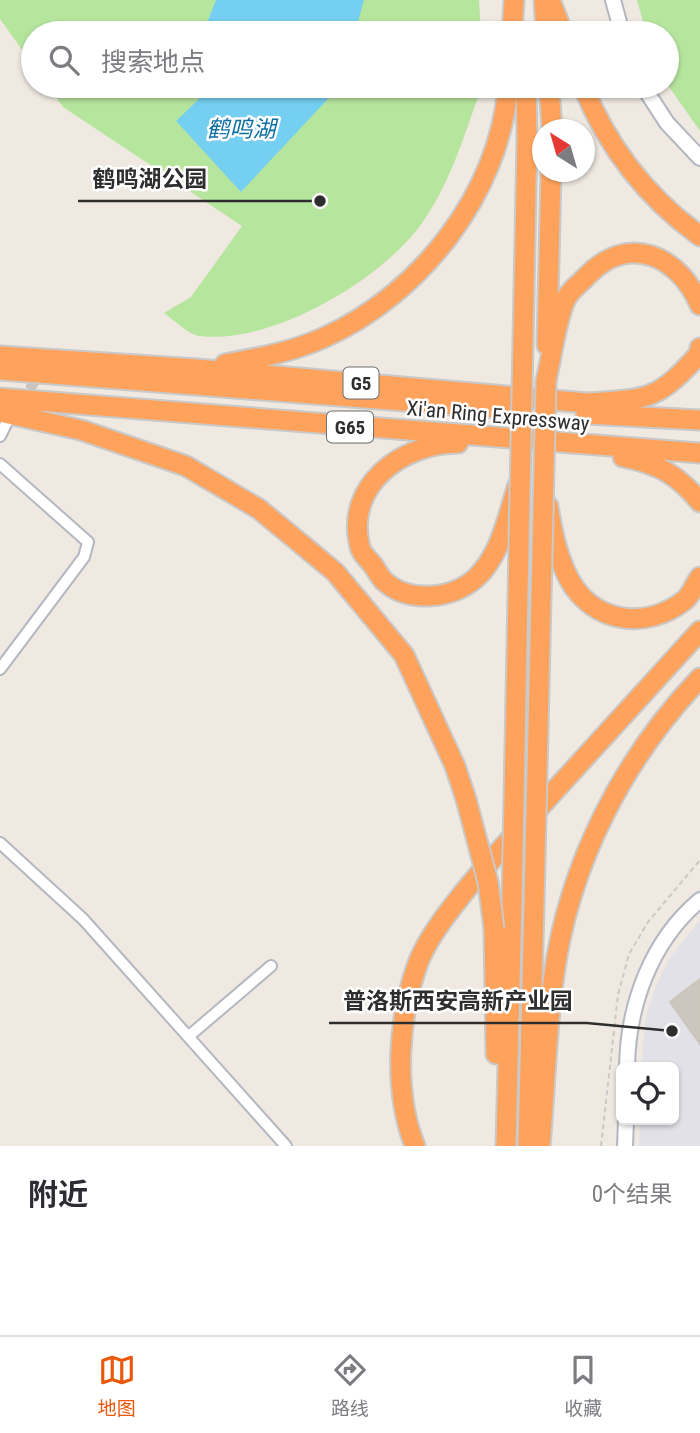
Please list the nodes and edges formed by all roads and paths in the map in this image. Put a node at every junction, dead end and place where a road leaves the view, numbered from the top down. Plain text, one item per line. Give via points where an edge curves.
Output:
1 (514, 0) edge
2 (524, 0) edge
3 (544, 0) edge
4 (550, 0) edge
5 (613, 0) edge
6 (513, 21) edge
7 (525, 21) edge
8 (545, 21) edge
9 (558, 21) edge
10 (619, 21) edge
11 (506, 98) edge
12 (526, 98) edge
13 (550, 98) edge
14 (588, 98) edge
15 (651, 98) edge
16 (551, 119) edge
17 (700, 158) edge
18 (551, 182) edge
19 (700, 236) edge
20 (700, 305) edge
21 (700, 348) edge
22 (0, 356) edge
23 (197, 369) junction
24 (0, 370) edge
25 (546, 381) junction
26 (0, 398) edge
27 (4, 417) edge
28 (700, 420) edge
29 (0, 436) edge
30 (558, 444) junction
31 (700, 453) edge
32 (0, 464) edge
33 (520, 477) junction
34 (544, 484) junction
35 (700, 502) edge
36 (700, 577) edge
37 (700, 631) edge
38 (0, 669) edge
39 (700, 678) edge
40 (0, 844) edge
41 (700, 900) edge
42 (271, 966) dead end
43 (189, 1036) junction
44 (628, 1062) edge
45 (626, 1125) edge
46 (286, 1146) edge
47 (415, 1146) edge
48 (497, 1146) edge
49 (506, 1146) edge
50 (528, 1146) edge
51 (540, 1146) edge
52 (625, 1146) edge

1 - 6 highway
2 - 7 highway
3 - 8 highway
4 - 9 highway
5 - 10 street
11 - 23 highway via 497,147 454,230 379,307 323,338 273,356
12 - 33 highway, bridge
13 - 16 highway
14 - 19 highway via 623,164 668,213
15 - 17 street
18 - 25 highway
20 - 25 highway via 690,282 662,259 638,252 600,262 567,297
21 - 23 highway, G5 via 672,384 642,399 587,403
22 - 23 highway, G5
24 - 28 highway, Xi'an Ring Expressway / G65 via 369,401
25 - 34 highway, bridge
26 - 30 highway, Xi'an Ring Expressway / G65
27 - 29 street
27 - 48 highway, bridge via 81,430 186,466 259,509 335,572 404,655 455,766 488,882 494,929
30 - 31 highway, Xi'an Ring Expressway / G65
30 - 33 highway via 447,443 408,454 374,476 358,509 360,548 385,582 416,596 451,594 478,576 500,540
30 - 35 highway via 642,461 681,479
32 - 38 street via 88,542 84,558
33 - 49 highway, bridge
34 - 36 highway, bridge via 555,543 570,580 591,605 613,617 645,620 685,599
34 - 50 highway, bridge
37 - 47 highway via 500,851 452,909 419,961 403,1021 402,1080
39 - 51 highway via 610,800 576,876 554,974
40 - 43 street via 83,919
41 - 44 street via 675,926 650,966 633,1012
42 - 43 street
43 - 46 street
45 - 52 street

